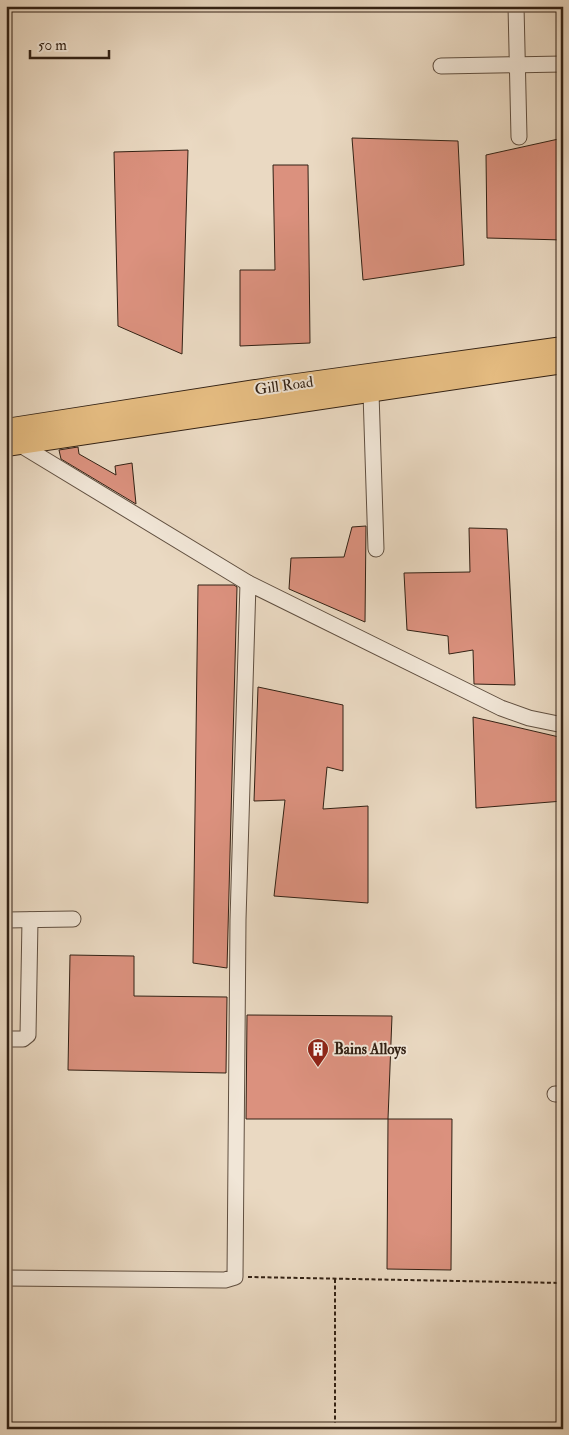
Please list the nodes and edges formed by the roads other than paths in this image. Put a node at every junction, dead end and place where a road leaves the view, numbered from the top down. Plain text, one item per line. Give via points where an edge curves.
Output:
1 (516, 6) edge
2 (563, 64) edge
3 (517, 65) junction
4 (441, 66) dead end
5 (519, 137) dead end
6 (563, 346) edge
7 (563, 363) edge
8 (371, 393) junction
9 (11, 440) edge
10 (376, 549) dead end
11 (248, 583) junction
12 (563, 725) edge
13 (73, 919) dead end
14 (6, 920) edge
15 (30, 920) junction
16 (6, 1039) edge
17 (6, 1278) edge

1 - 3 street
2 - 3 street
3 - 4 street
3 - 5 street
6 - 9 main road, Gill Road via 275,387
7 - 8 main road
8 - 9 main road
8 - 10 street
9 - 11 street
11 - 12 street via 500,708
11 - 17 street via 238,920 235,1277 225,1280
13 - 15 street
14 - 15 street
15 - 16 street via 28,1035 23,1039

